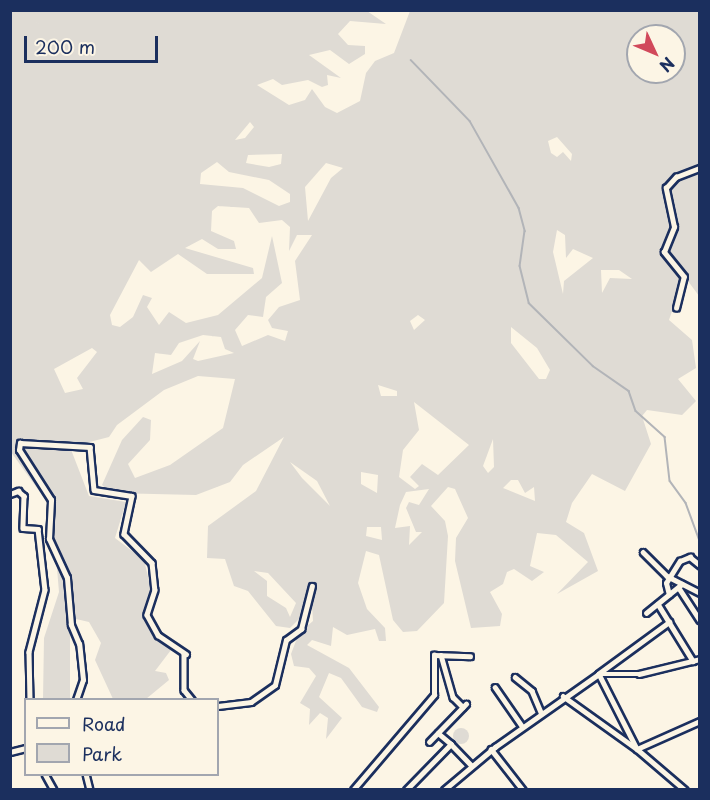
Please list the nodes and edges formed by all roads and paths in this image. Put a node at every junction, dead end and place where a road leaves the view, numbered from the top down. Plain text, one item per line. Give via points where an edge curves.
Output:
1 (699, 168) edge
2 (676, 308) dead end
3 (10, 494) edge
4 (643, 552) dead end
5 (699, 565) edge
6 (668, 577) junction
7 (312, 586) dead end
8 (681, 586) junction
9 (699, 593) edge
10 (669, 595) junction
11 (658, 604) junction
12 (646, 613) dead end
13 (699, 620) edge
14 (670, 622) junction
15 (441, 655) junction
16 (470, 656) dead end
17 (696, 660) edge
18 (599, 674) junction
19 (515, 677) dead end
20 (495, 687) dead end
21 (563, 696) junction
22 (30, 698) edge
23 (76, 698) edge
24 (191, 698) edge
25 (219, 706) edge
26 (541, 712) junction
27 (699, 721) edge
28 (522, 726) junction
29 (438, 733) junction
30 (429, 742) dead end
31 (451, 744) junction
32 (491, 749) junction
33 (636, 750) junction
34 (471, 765) junction
35 (46, 776) edge
36 (54, 789) edge
37 (353, 789) edge
38 (406, 789) edge
39 (444, 789) edge
40 (523, 789) edge
41 (685, 789) edge

1 - 2 street via 676,177 666,188 674,227 664,252 684,277
3 - 22 street via 18,491 24,496 20,514 25,530 38,529 45,590 29,652
4 - 6 street
5 - 6 street via 685,557
6 - 8 street
6 - 10 street
7 - 25 street via 301,629 286,640 275,685 251,702
8 - 9 street
8 - 10 street
8 - 13 street
10 - 11 street
11 - 12 street
11 - 14 street
14 - 17 street
14 - 18 street
15 - 16 street
15 - 29 street via 453,697 464,706
15 - 37 street via 433,657 434,695
17 - 18 street via 639,674
18 - 21 street
18 - 33 street
19 - 26 street via 532,692
20 - 28 street
21 - 26 street
21 - 33 street
23 - 24 street via 83,680 79,644 71,625 66,578 50,539 51,500 19,450 20,443 90,447 94,490 132,496 124,534 152,563 154,590 147,615 158,635 185,654 184,690
26 - 28 street
27 - 33 street
28 - 32 street
29 - 30 street
29 - 31 street
31 - 34 street
31 - 38 street
32 - 34 street
32 - 40 street
33 - 41 street
34 - 39 street
35 - 36 street

